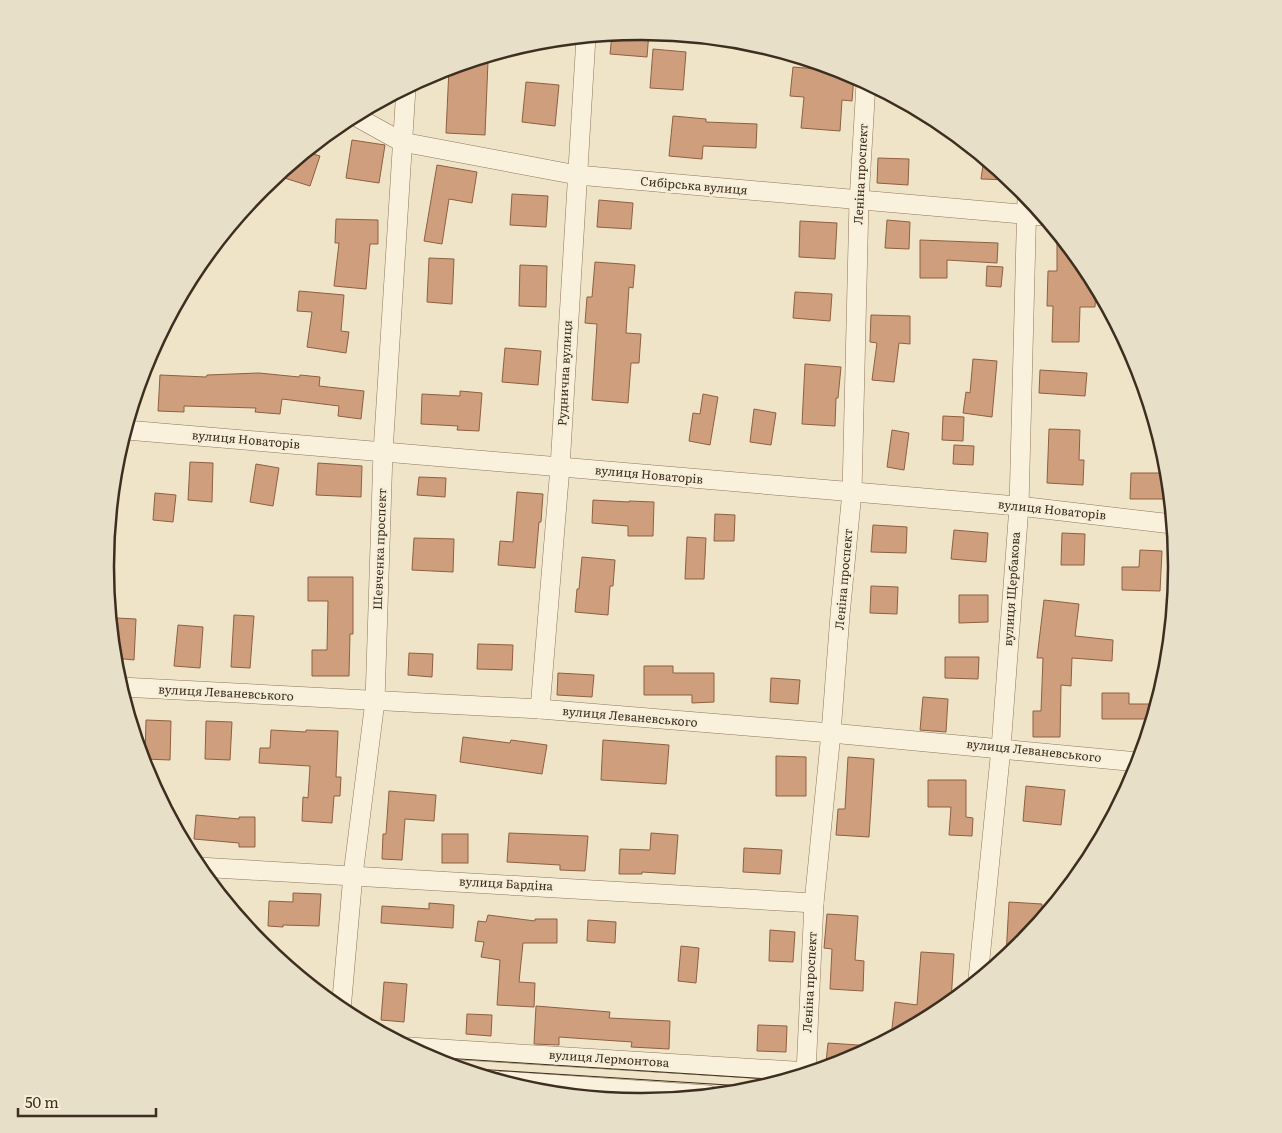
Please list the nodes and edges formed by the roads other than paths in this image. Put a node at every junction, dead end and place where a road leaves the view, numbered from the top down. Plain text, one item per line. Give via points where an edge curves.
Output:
1 (586, 43) edge
2 (866, 90) edge
3 (405, 95) edge
4 (363, 120) edge
5 (402, 142) junction
6 (577, 175) junction
7 (859, 201) junction
8 (1027, 209) edge
9 (1032, 214) edge
10 (132, 431) edge
11 (383, 452) junction
12 (560, 467) junction
13 (852, 492) junction
14 (1018, 506) junction
15 (1165, 523) edge
16 (129, 687) edge
17 (375, 701) junction
18 (540, 709) junction
19 (831, 733) junction
20 (1001, 748) junction
21 (1130, 761) edge
22 (209, 868) edge
23 (353, 875) junction
24 (814, 902) junction
25 (979, 970) edge
26 (342, 1000) edge
27 (429, 1048) edge
28 (806, 1066) edge
29 (790, 1071) edge
30 (542, 1084) edge
31 (668, 1092) edge

1 - 6 street, Руднична вулиця
2 - 7 street, Леніна проспект
3 - 5 street, Шевченка проспект
4 - 5 street, Сибірська вулиця
5 - 6 street, Сибірська вулиця
5 - 11 street, Шевченка проспект
6 - 7 street, Сибірська вулиця
6 - 12 street, Руднична вулиця
7 - 8 street, Сибірська вулиця
7 - 13 street, Леніна проспект
9 - 14 street, вулиця Щербакова
10 - 11 street, вулиця Новаторів
11 - 12 street, вулиця Новаторів
11 - 17 street, Шевченка проспект
12 - 13 street, вулиця Новаторів
12 - 18 street, Руднична вулиця
13 - 14 street, вулиця Новаторів
13 - 19 street, Леніна проспект
14 - 15 street, вулиця Новаторів
14 - 20 street, вулиця Щербакова
16 - 17 street, вулиця Леваневського
17 - 18 street, вулиця Леваневського
17 - 23 street, Шевченка проспект
18 - 19 street, вулиця Леваневського
19 - 20 street, вулиця Леваневського
19 - 24 street, Леніна проспект
20 - 21 street, вулиця Леваневського
20 - 25 street, вулиця Щербакова
22 - 23 street, вулиця Бардіна
23 - 24 street, вулиця Бардіна
23 - 26 street, Шевченка проспект
24 - 28 street, Леніна проспект
27 - 29 street, вулиця Лермонтова
30 - 31 street

